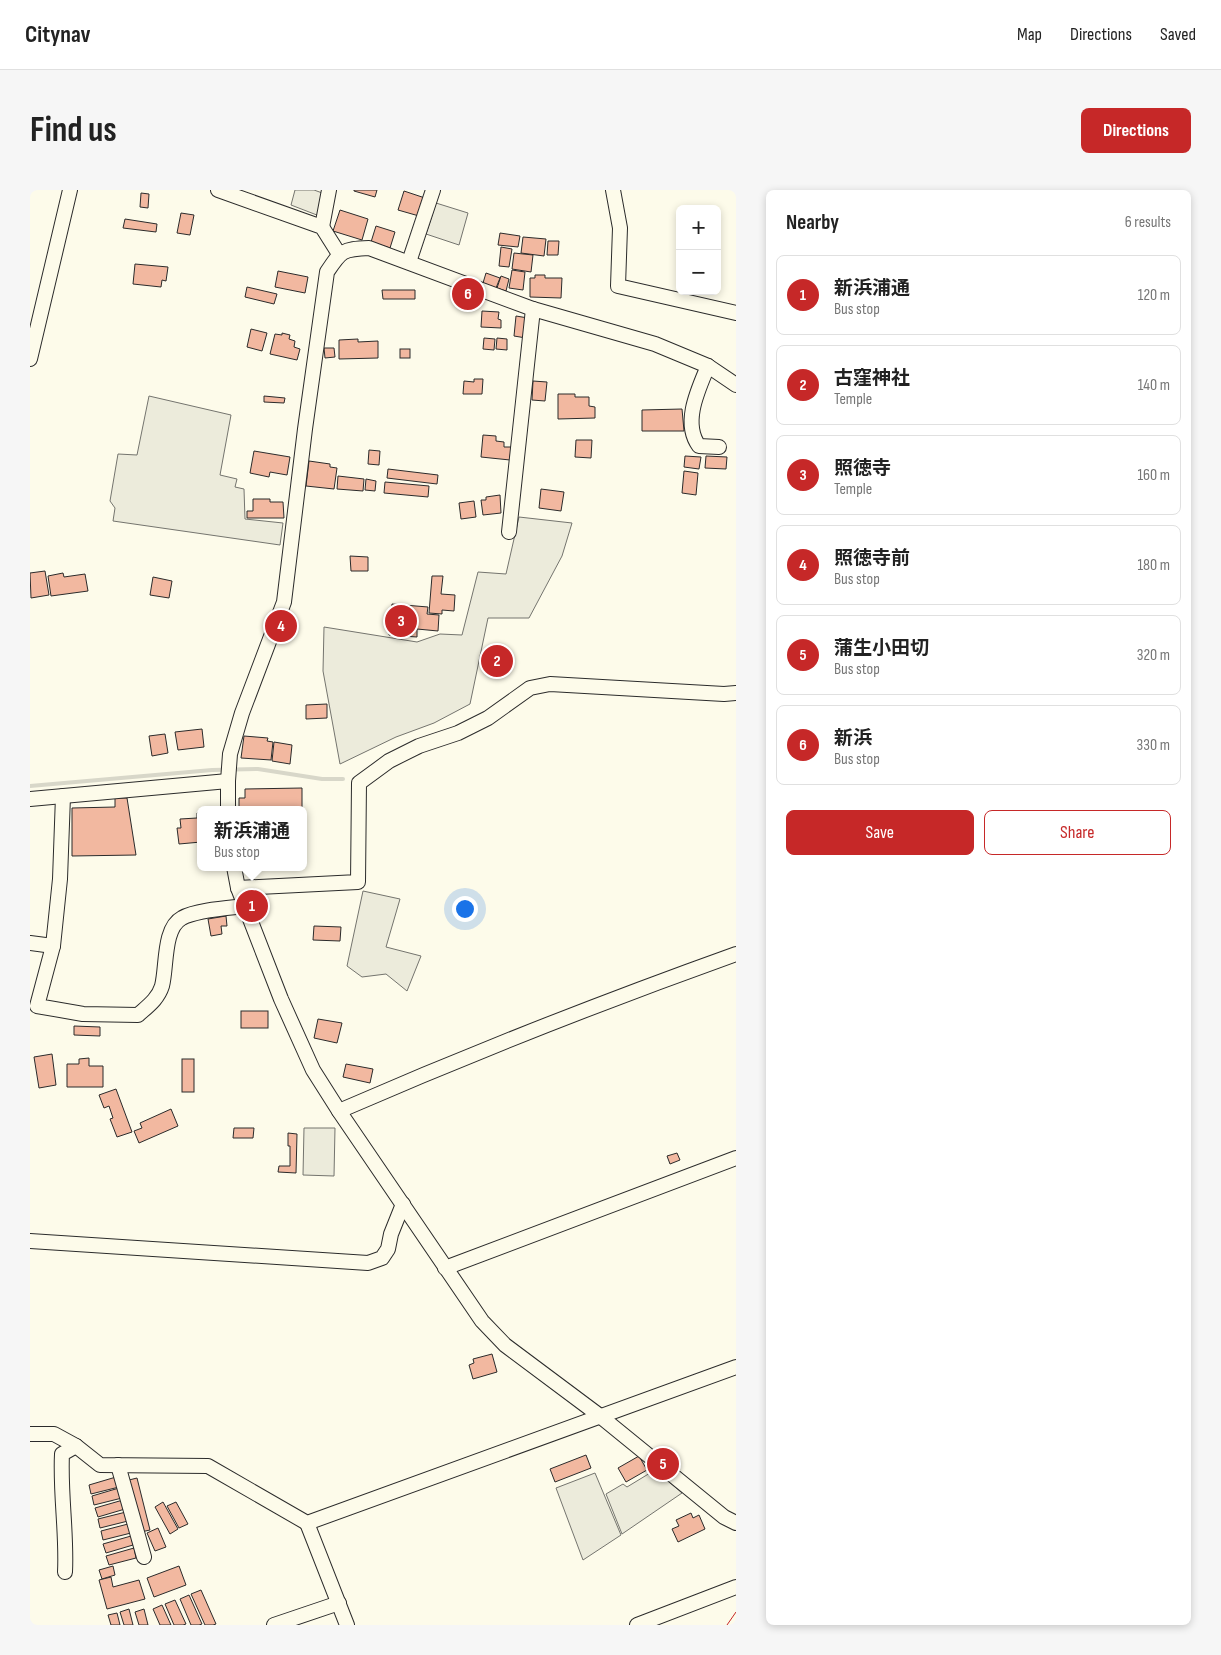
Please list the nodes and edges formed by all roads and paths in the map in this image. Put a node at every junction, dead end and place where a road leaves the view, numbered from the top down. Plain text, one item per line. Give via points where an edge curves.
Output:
1 (70, 190) edge
2 (218, 190) edge
3 (329, 190) edge
4 (433, 190) edge
5 (613, 190) edge
6 (322, 226) junction
7 (339, 254) junction
8 (409, 262) junction
9 (534, 309) junction
10 (736, 313) edge
11 (30, 359) edge
12 (708, 366) junction
13 (736, 385) edge
14 (719, 447) dead end
15 (509, 532) dead end
16 (736, 693) edge
17 (228, 778) junction
18 (63, 796) junction
19 (30, 799) edge
20 (228, 806) edge
21 (235, 871) edge
22 (238, 888) junction
23 (246, 906) junction
24 (30, 942) edge
25 (53, 946) junction
26 (736, 954) edge
27 (339, 1111) junction
28 (736, 1158) edge
29 (403, 1204) junction
30 (30, 1241) edge
31 (445, 1268) junction
32 (736, 1367) edge
33 (600, 1416) junction
34 (30, 1434) edge
35 (76, 1446) junction
36 (118, 1465) junction
37 (307, 1523) junction
38 (736, 1523) edge
39 (144, 1557) dead end
40 (65, 1572) dead end
41 (736, 1587) edge
42 (338, 1603) junction
43 (274, 1625) edge
44 (347, 1625) edge
45 (637, 1625) edge

1 - 11 street
2 - 6 street
3 - 6 street
4 - 8 street
5 - 10 street via 620,228 618,286
6 - 7 street
7 - 8 street via 351,249 369,248
7 - 17 street via 327,272 284,602 242,713
8 - 9 street
9 - 12 street via 655,344
9 - 15 street
12 - 13 street
12 - 14 street via 694,401 694,439 699,446
16 - 22 street via 550,684 530,688 488,718 389,761 359,784 358,882
17 - 18 street
17 - 20 street
18 - 19 street
18 - 25 street via 60,879
21 - 22 street
22 - 23 street
23 - 25 street via 200,912 181,918 172,927 162,986 155,1000 138,1015 83,1014 38,1006
23 - 27 street via 280,999 314,1070
24 - 25 street
26 - 27 street via 414,1078
27 - 29 street
28 - 31 street
29 - 30 street via 388,1249 382,1258 368,1263
29 - 31 street
31 - 33 street via 482,1321 505,1345
32 - 33 street
33 - 37 street
33 - 38 street via 686,1488
34 - 35 street via 54,1434
35 - 36 street via 100,1464
35 - 40 street via 62,1454
36 - 37 street via 208,1466
36 - 39 street
37 - 42 street
41 - 45 street
42 - 43 street
42 - 44 street

